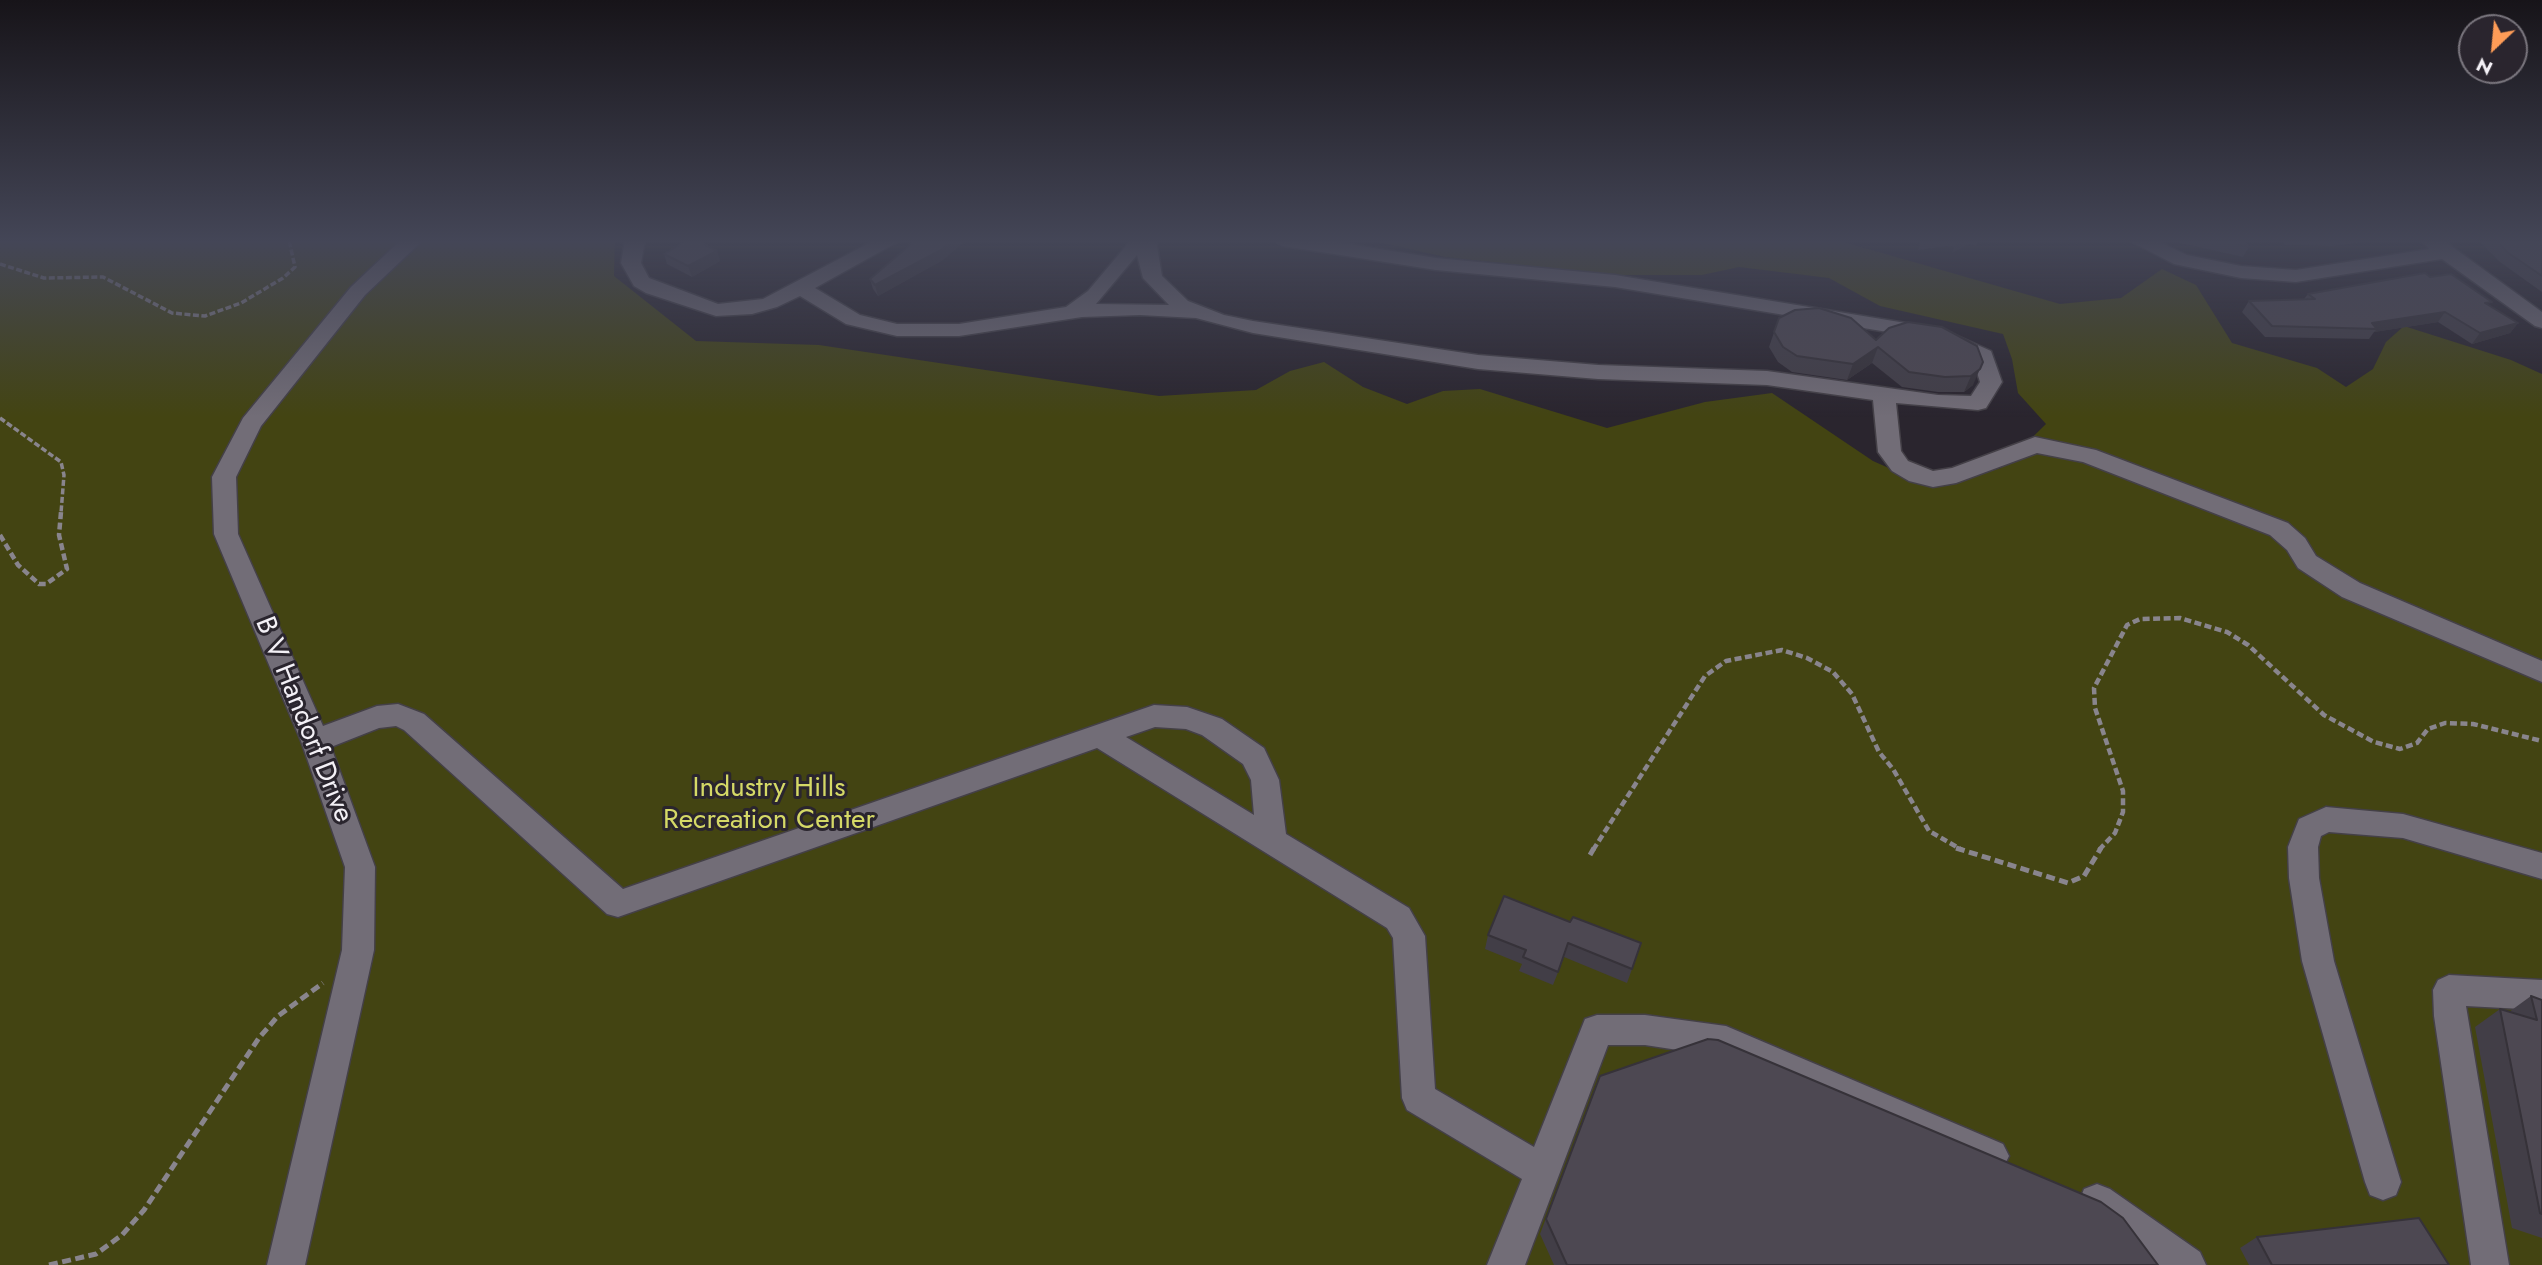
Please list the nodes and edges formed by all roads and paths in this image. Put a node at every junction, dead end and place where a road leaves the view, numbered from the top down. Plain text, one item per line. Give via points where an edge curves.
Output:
1 (144, 299) edge
2 (247, 299) edge
3 (351, 299) edge
4 (682, 299) edge
5 (772, 299) edge
6 (819, 299) edge
7 (1090, 299) edge
8 (1175, 299) edge
9 (1711, 299) edge
10 (2511, 299) edge
11 (1072, 313) junction
12 (1199, 313) junction
13 (2542, 322) edge
14 (1884, 394) junction
15 (0, 418) edge
16 (0, 536) edge
17 (2542, 672) edge
18 (1099, 735) junction
19 (314, 741) junction
20 (2542, 741) edge
21 (1272, 841) junction
22 (1590, 855) dead end
23 (2542, 866) edge
24 (354, 966) junction
25 (2542, 995) edge
26 (2021, 1169) edge
27 (1542, 1171) junction
28 (2383, 1182) dead end
29 (2072, 1191) edge
30 (49, 1265) edge
31 (286, 1265) edge
32 (1506, 1265) edge
33 (2187, 1265) edge
34 (2490, 1265) edge

1 - 2 path via 172,313 205,316
3 - 19 street, B V Handorf Drive via 251,423 224,477 226,534
4 - 5 street via 716,310 752,308
6 - 11 street via 853,320 897,330 960,330
7 - 11 street
8 - 12 street
9 - 14 street via 1942,335 1983,356 1991,382 1978,403
10 - 13 street
11 - 12 street via 1140,309
12 - 14 street via 1253,327 1478,362 1598,372 1746,376
14 - 17 street via 1890,452 1900,466 1917,475 1933,479 1956,475 2035,445 2088,456 2278,529 2296,544 2307,562 2351,590
15 - 16 path via 61,462 60,535 67,569 39,584 18,565
18 - 19 street via 618,904 414,722 398,715 377,716
18 - 21 street
18 - 21 street via 1154,716 1187,718 1212,727 1255,756 1265,780
19 - 24 street, B V Handorf Drive via 360,867
20 - 22 path via 2473,724 2445,723 2400,749 2374,742 2324,715 2248,645 2227,632 2180,618 2140,619 2127,625 2094,688 2095,708 2123,791 2123,812 2115,833 2084,876 2068,883 1953,847 1929,831 1879,752 1852,694 1833,672 1782,650 1759,652 1726,661 1705,676
21 - 27 street via 1398,918 1409,936 1419,1098
23 - 28 street via 2403,826 2326,819 2309,828 2303,846 2304,878 2318,961
24 - 30 path via 278,1016 259,1038 122,1236 96,1254
24 - 31 street, B V Handorf Drive
25 - 34 street via 2449,990
26 - 27 street via 1727,1042 1645,1030 1597,1030
27 - 32 street
29 - 33 street via 2097,1202

